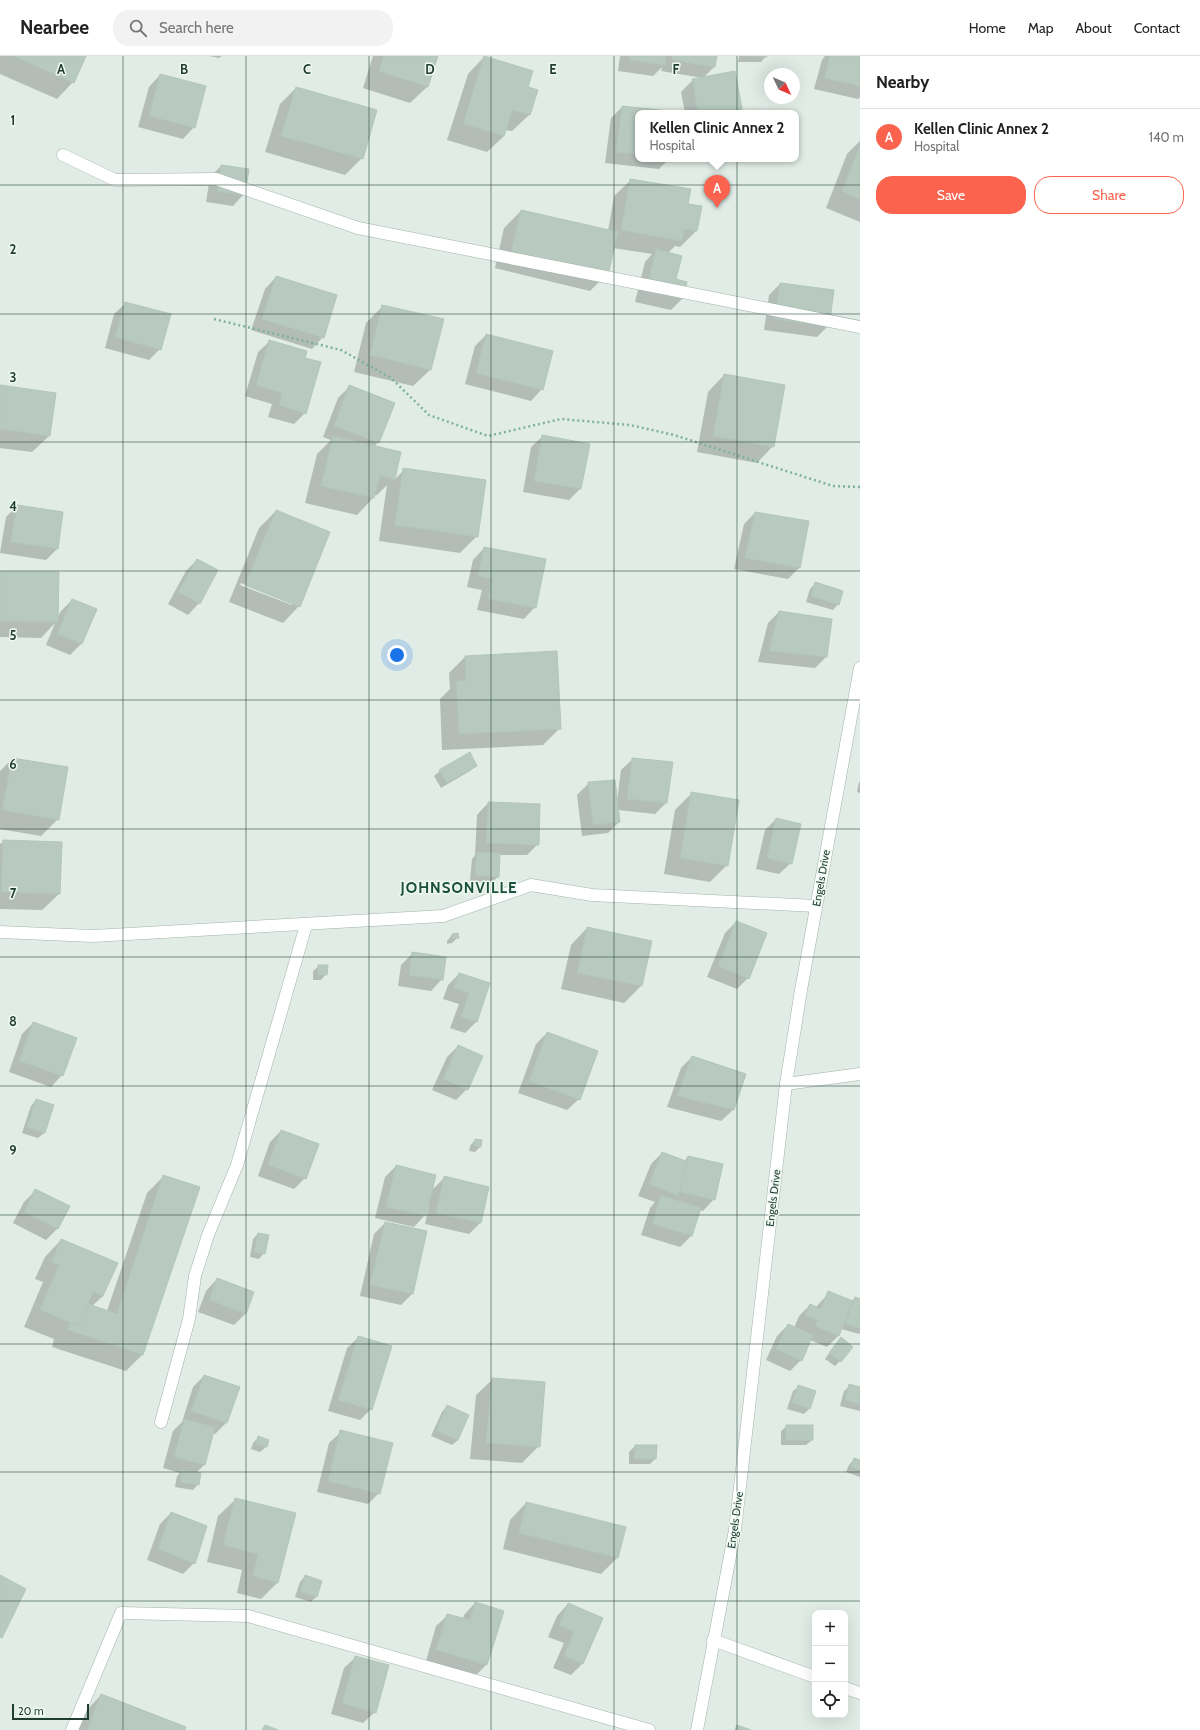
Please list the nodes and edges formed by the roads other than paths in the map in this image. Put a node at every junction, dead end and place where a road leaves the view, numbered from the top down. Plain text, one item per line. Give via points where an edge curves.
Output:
1 (63, 155) dead end
2 (860, 327) edge
3 (860, 668) edge
4 (816, 906) junction
5 (306, 925) junction
6 (0, 932) edge
7 (860, 1074) edge
8 (786, 1084) junction
9 (162, 1422) dead end
10 (713, 1640) junction
11 (812, 1676) edge
12 (848, 1689) edge
13 (860, 1693) edge
14 (72, 1730) edge
15 (649, 1730) edge
16 (697, 1730) edge

1 - 2 street via 115,180 216,179 358,228
3 - 4 street, Engels Drive
4 - 5 street via 592,895 531,885 443,916
4 - 8 street, Engels Drive
5 - 6 street via 93,936
5 - 9 street via 237,1166 208,1235 195,1276 189,1319
7 - 8 street
8 - 10 street, Engels Drive via 735,1530
10 - 11 street
10 - 16 street, Engels Drive
12 - 13 street
14 - 15 street via 121,1613 248,1616

